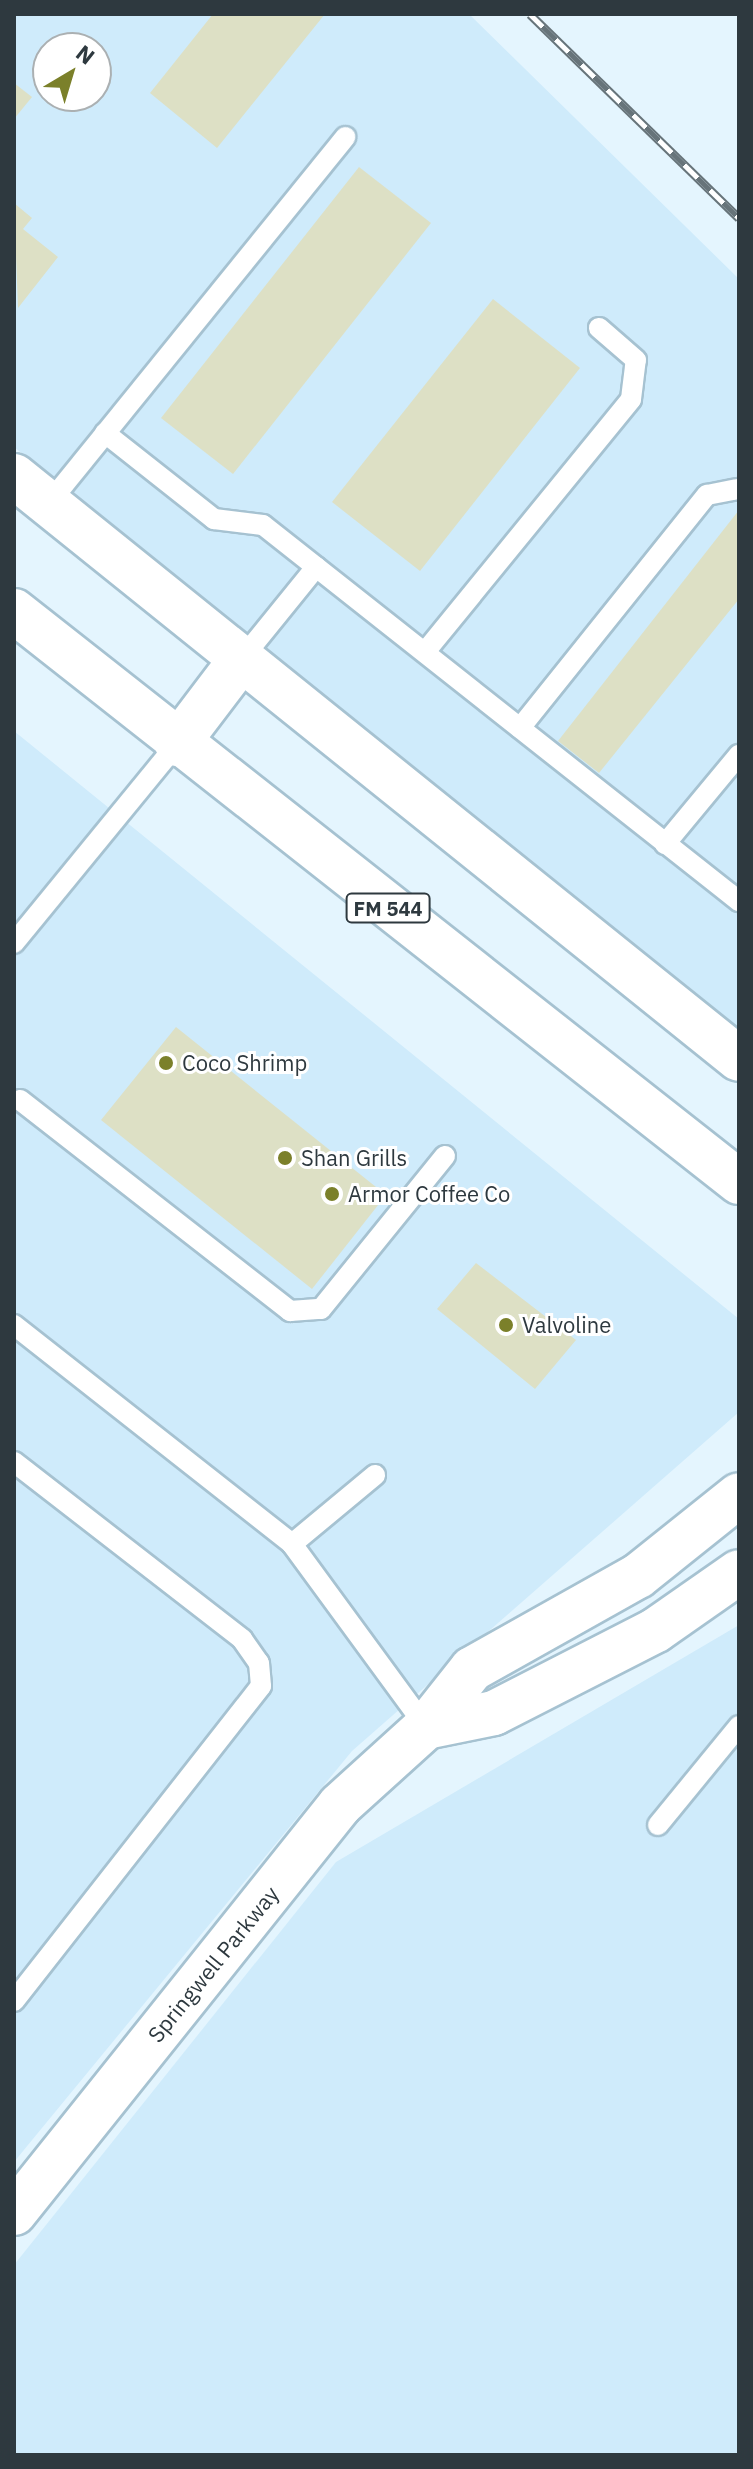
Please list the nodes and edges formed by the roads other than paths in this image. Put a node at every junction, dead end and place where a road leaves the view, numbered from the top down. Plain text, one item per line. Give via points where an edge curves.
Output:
1 (345, 137) dead end
2 (599, 328) dead end
3 (105, 433) junction
4 (14, 476) edge
5 (739, 489) edge
6 (49, 503) junction
7 (316, 567) junction
8 (14, 611) edge
9 (425, 652) junction
10 (240, 661) junction
11 (520, 728) junction
12 (177, 744) junction
13 (739, 755) edge
14 (665, 844) junction
15 (739, 901) edge
16 (14, 943) edge
17 (739, 1059) edge
18 (20, 1100) dead end
19 (445, 1156) dead end
20 (739, 1182) edge
21 (14, 1325) edge
22 (14, 1462) edge
23 (375, 1475) dead end
24 (739, 1495) edge
25 (292, 1544) junction
26 (739, 1572) edge
27 (426, 1727) junction
28 (736, 1737) edge
29 (658, 1825) dead end
30 (14, 2001) edge
31 (14, 2213) edge

1 - 3 lane
2 - 9 lane via 636,360 631,399
3 - 6 lane
3 - 7 lane via 214,519 263,525
4 - 6 main road
5 - 11 lane via 707,495
6 - 10 main road
7 - 9 lane
7 - 10 lane
8 - 12 main road, FM 544 / FM 544
9 - 11 lane
10 - 12 main road
10 - 17 main road
11 - 14 lane
12 - 16 lane
12 - 20 main road, FM 544 / FM 544
13 - 14 lane
14 - 15 lane
18 - 19 lane via 290,1311 321,1309
21 - 25 lane
22 - 30 lane via 242,1639 259,1663 261,1686
23 - 25 lane
24 - 27 main road, Springwell Parkway via 638,1576 472,1669
25 - 27 lane
26 - 27 main road via 656,1630 494,1713
27 - 31 main road, Springwell Parkway via 340,1805
28 - 29 lane

